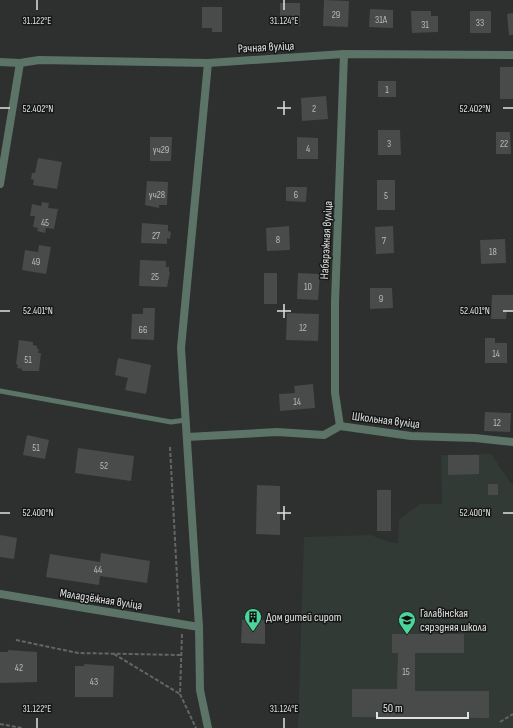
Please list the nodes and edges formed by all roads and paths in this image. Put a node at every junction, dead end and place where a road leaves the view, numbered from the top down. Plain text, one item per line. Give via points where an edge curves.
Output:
1 (344, 54) junction
2 (513, 55) edge
3 (0, 62) edge
4 (20, 63) junction
5 (208, 63) junction
6 (0, 184) edge
7 (0, 391) edge
8 (186, 420) junction
9 (340, 426) junction
10 (187, 437) junction
11 (513, 442) edge
12 (170, 447) dead end
13 (0, 594) edge
14 (181, 624) junction
15 (199, 627) junction
16 (16, 640) dead end
17 (113, 654) junction
18 (181, 655) junction
19 (180, 694) junction
20 (513, 714) edge
21 (500, 722) dead end
22 (0, 724) edge
23 (22, 728) edge
24 (196, 728) edge
25 (208, 728) edge

1 - 2 street, Рачная вуліца
1 - 5 street, Рачная вуліца
1 - 9 street, Набярэжная вуліца via 335,302 335,394
3 - 4 street, Рачная вуліца
4 - 5 street, Рачная вуліца via 39,60
4 - 6 street
5 - 8 street via 181,348
7 - 8 lane via 171,422
8 - 10 street
9 - 10 street, Школьная вуліца via 324,435 277,432
9 - 11 street, Школьная вуліца via 411,436
10 - 15 street
12 - 14 path
13 - 14 street, Маладзёжная вуліца
14 - 15 street, Маладзёжная вуліца
14 - 18 path
15 - 25 street via 200,690
16 - 17 path via 78,653
17 - 18 path
17 - 19 path
18 - 19 path
19 - 24 path
20 - 21 path
22 - 23 path

